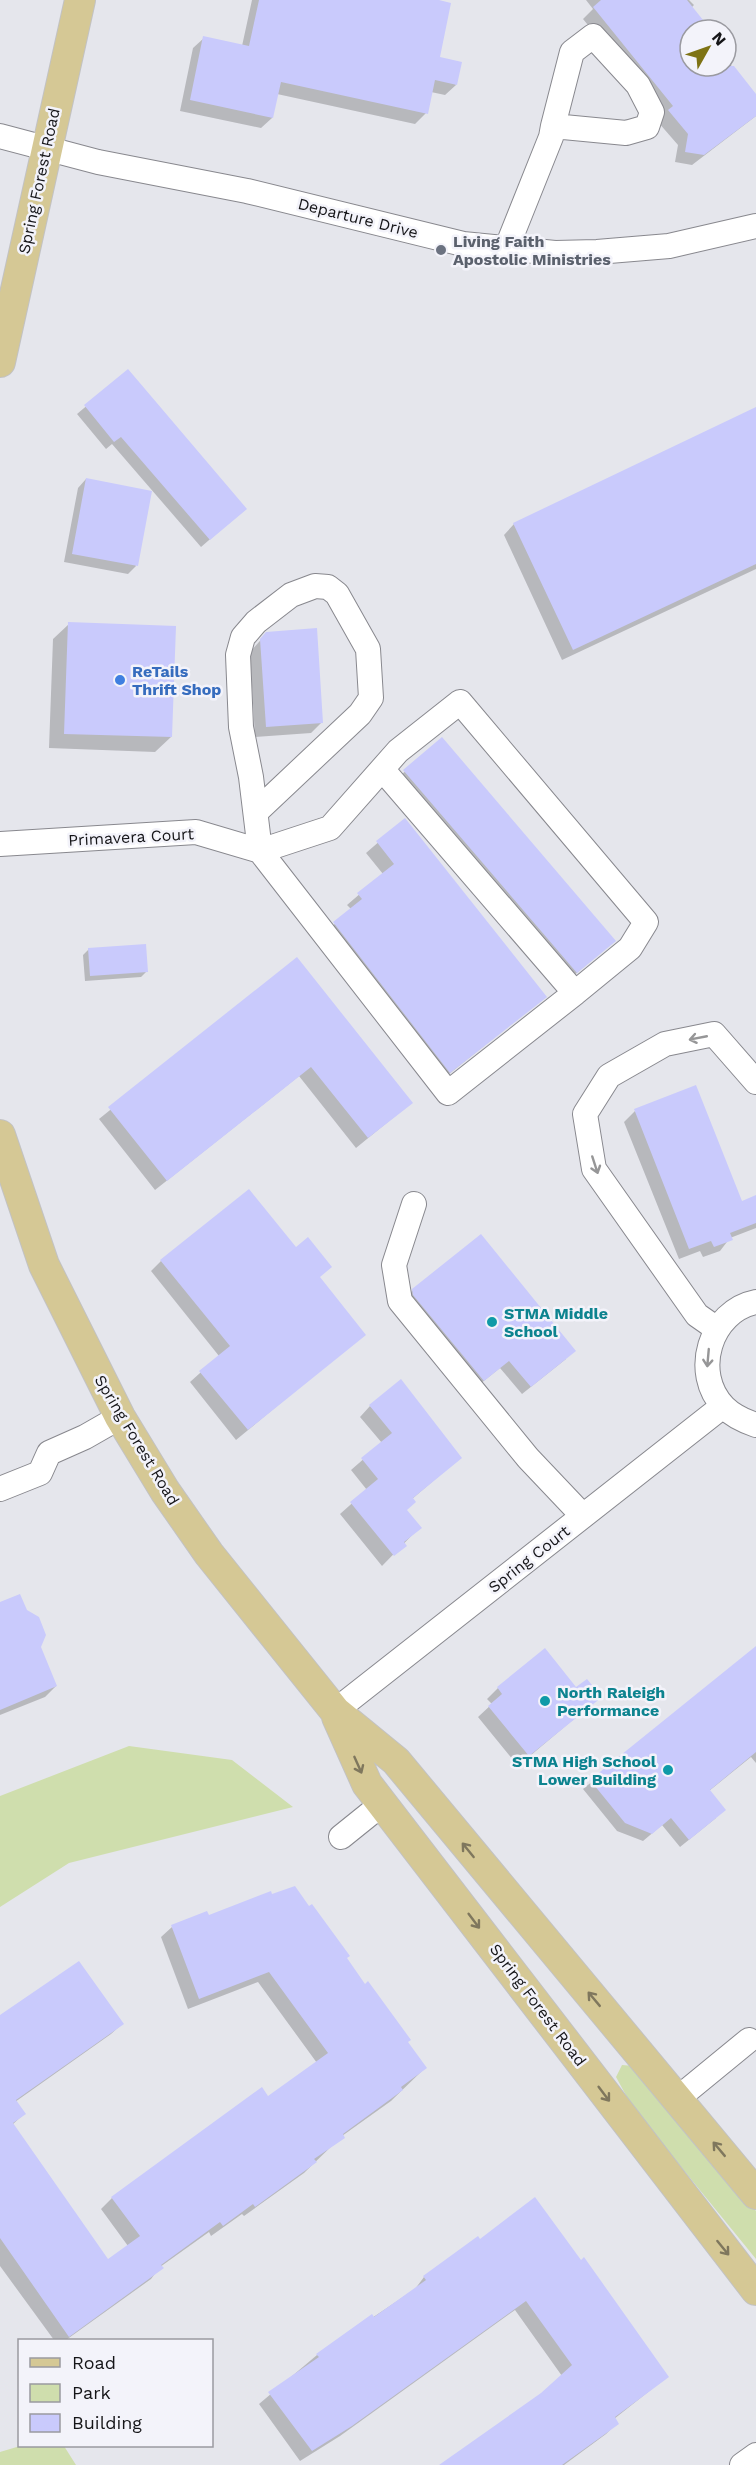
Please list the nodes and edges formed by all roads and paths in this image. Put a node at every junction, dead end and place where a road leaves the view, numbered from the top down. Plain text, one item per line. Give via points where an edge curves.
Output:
1 (80, 0) edge
2 (553, 126) junction
3 (0, 136) edge
4 (45, 148) junction
5 (756, 226) edge
6 (507, 247) junction
7 (0, 362) edge
8 (382, 769) junction
9 (256, 812) junction
10 (0, 844) edge
11 (260, 850) junction
12 (575, 993) junction
13 (756, 1082) edge
14 (0, 1135) edge
15 (414, 1204) dead end
16 (756, 1302) edge
17 (707, 1322) junction
18 (723, 1406) junction
19 (120, 1417) junction
20 (756, 1425) edge
21 (0, 1489) edge
22 (583, 1516) junction
23 (335, 1711) junction
24 (382, 1804) junction
25 (341, 1837) dead end
26 (749, 2040) dead end
27 (677, 2099) junction
28 (756, 2194) edge
29 (756, 2290) edge
30 (756, 2455) edge
31 (742, 2465) edge

1 - 4 main road, Spring Forest Road
2 - 2 street via 626,133 647,128 652,112 638,85 593,36 572,52
2 - 6 street
3 - 4 street, Departure Drive
4 - 6 street, Departure Drive via 247,191 463,244
4 - 7 main road, Spring Forest Road
5 - 6 street, Departure Drive via 669,246 555,253
8 - 11 street via 330,828
8 - 12 street
8 - 12 street via 398,751 460,702 646,922 630,948
9 - 9 street via 241,726 238,655 243,637 291,596 315,586 328,586 337,594 368,649 371,698 360,714
9 - 11 street
10 - 11 street, Primavera Court via 196,832
11 - 12 street via 448,1093
13 -> 17 street via 714,1034 665,1044 609,1076 585,1114 594,1169
14 - 19 main road, Spring Forest Road via 44,1265
15 - 22 street via 394,1265 400,1301 528,1458
16 - 17 street
17 -> 18 street via 707,1369 712,1389
18 - 20 street
18 - 22 street, Spring Court
19 - 21 street via 49,1453 40,1473
19 - 23 main road, Spring Forest Road via 209,1554
22 - 23 street, Spring Court
23 -> 24 main road, Spring Forest Road via 367,1784
27 -> 23 main road, Spring Forest Road via 396,1761
24 - 25 street
24 -> 29 main road, Spring Forest Road
26 - 27 street
28 -> 27 main road, Spring Forest Road
30 - 31 street

